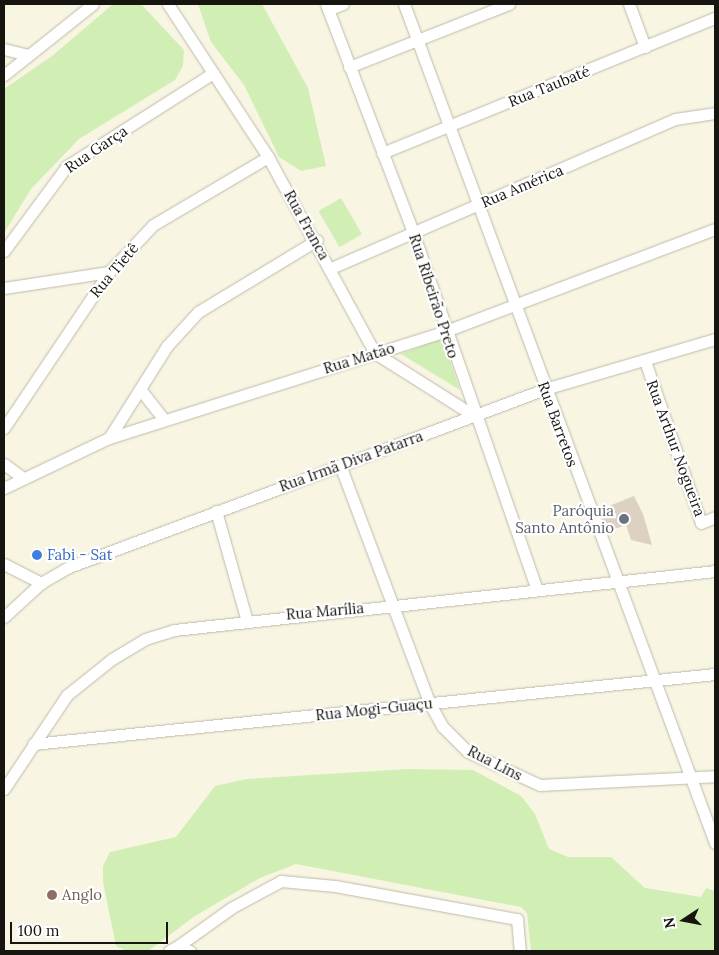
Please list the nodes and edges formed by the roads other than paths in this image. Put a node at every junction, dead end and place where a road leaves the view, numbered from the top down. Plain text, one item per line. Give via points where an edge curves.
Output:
1 (94, 4) edge
2 (168, 4) edge
3 (343, 4) edge
4 (404, 4) edge
5 (509, 4) edge
6 (629, 4) edge
7 (327, 7) edge
8 (715, 18) edge
9 (416, 40) junction
10 (645, 47) junction
11 (4, 49) edge
12 (28, 55) junction
13 (349, 67) junction
14 (214, 73) junction
15 (4, 76) edge
16 (715, 113) edge
17 (447, 127) junction
18 (382, 152) junction
19 (268, 157) junction
20 (478, 204) junction
21 (715, 229) edge
22 (413, 232) junction
23 (317, 240) junction
24 (4, 251) edge
25 (331, 268) junction
26 (109, 272) junction
27 (4, 288) edge
28 (513, 303) junction
29 (446, 331) junction
30 (715, 339) edge
31 (375, 353) junction
32 (645, 361) junction
33 (140, 389) junction
34 (545, 389) junction
35 (473, 415) junction
36 (164, 420) junction
37 (4, 428) edge
38 (110, 438) junction
39 (4, 464) edge
40 (340, 465) junction
41 (22, 478) junction
42 (4, 488) edge
43 (216, 511) junction
44 (715, 517) edge
45 (4, 564) edge
46 (715, 571) edge
47 (42, 583) junction
48 (617, 583) junction
49 (537, 590) junction
50 (395, 604) junction
51 (4, 617) edge
52 (246, 618) junction
53 (715, 674) edge
54 (656, 680) junction
55 (430, 704) junction
56 (33, 744) junction
57 (715, 776) edge
58 (691, 779) junction
59 (4, 789) edge
60 (715, 843) edge
61 (173, 949) edge
62 (190, 951) edge
63 (520, 951) edge

1 - 12 street
2 - 14 street, Rua Franca
3 - 7 street
4 - 9 street, Rua Barretos
5 - 9 street
6 - 10 street
7 - 13 street, Rua Ribeirão Preto
8 - 10 street, Rua Taubaté
9 - 13 street
9 - 17 street, Rua Barretos
10 - 17 street, Rua Taubaté
11 - 12 street
12 - 15 street
13 - 18 street, Rua Ribeirão Preto
14 - 19 street, Rua Franca
14 - 24 street, Rua Garça via 67,166
16 - 20 street, Rua América via 675,119
17 - 18 street, Rua Taubaté
17 - 20 street, Rua Barretos
18 - 22 street, Rua Ribeirão Preto
19 - 23 street, Rua Franca
19 - 26 street, Rua Tietê via 153,225
20 - 22 street, Rua América
20 - 28 street, Rua Barretos
21 - 28 street, Rua Matão
22 - 25 street, Rua América
22 - 29 street, Rua Ribeirão Preto
23 - 25 street, Rua Franca
23 - 33 street via 198,312 167,346
25 - 31 street, Rua Franca
26 - 27 street
26 - 37 street, Rua Tietê
28 - 29 street, Rua Matão
28 - 34 street, Rua Barretos
29 - 31 street, Rua Matão
29 - 35 street, Rua Ribeirão Preto
30 - 32 street, Rua Irmã Diva Patarra
31 - 35 street
31 - 36 street, Rua Matão
32 - 34 street, Rua Irmã Diva Patarra
32 - 44 street, Rua Arthur Nogueira via 701,523
33 - 36 street
33 - 38 street
34 - 35 street, Rua Irmã Diva Patarra
34 - 48 street, Rua Barretos
35 - 40 street, Rua Irmã Diva Patarra
35 - 49 street, Rua Ribeirão Preto
36 - 38 street, Rua Matão
38 - 41 street, Rua Matão
39 - 41 street
40 - 43 street, Rua Irmã Diva Patarra
40 - 50 street, Rua Lins
41 - 42 street, Rua Matão
43 - 47 street, Rua Irmã Diva Patarra via 70,567
43 - 52 street
45 - 47 street
46 - 48 street, Rua Marília
47 - 51 street, Rua Irmã Diva Patarra
48 - 49 street, Rua Marília
48 - 54 street, Rua Barretos
49 - 50 street, Rua Marília
50 - 52 street, Rua Marília
50 - 55 street, Rua Lins
52 - 56 street, Rua Marília via 174,630 112,659 67,695
53 - 54 street, Rua Mogi-Guaçu
54 - 55 street, Rua Mogi-Guaçu
54 - 58 street, Rua Barretos
55 - 56 street, Rua Mogi-Guaçu
55 - 58 street, Rua Lins via 443,727 468,752 540,785
56 - 59 street, Rua Marília
57 - 58 street, Rua Lins
58 - 60 street, Rua Barretos
61 - 62 street
61 - 63 street via 231,908 281,881 335,886 517,919

